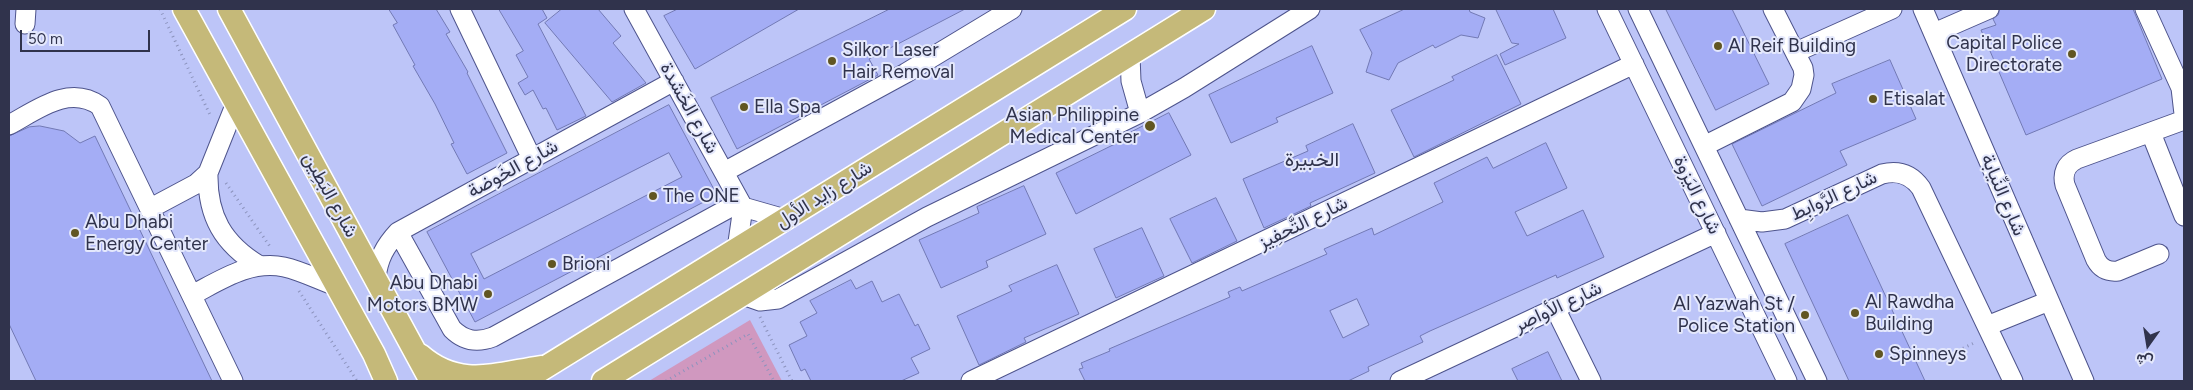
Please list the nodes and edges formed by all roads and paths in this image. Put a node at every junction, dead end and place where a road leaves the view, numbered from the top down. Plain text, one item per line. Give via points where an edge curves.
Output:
1 (160, 9) edge
2 (184, 9) edge
3 (460, 9) edge
4 (1012, 9) edge
5 (1125, 9) edge
6 (1204, 9) edge
7 (1310, 9) edge
8 (1607, 9) edge
9 (1638, 9) edge
10 (1774, 9) edge
11 (1892, 9) edge
12 (1923, 9) edge
13 (1986, 9) edge
14 (2145, 9) edge
15 (230, 10) edge
16 (640, 10) edge
17 (1934, 33) junction
18 (1796, 52) junction
19 (1130, 55) junction
20 (1634, 64) junction
21 (674, 81) junction
22 (236, 102) junction
23 (1140, 113) junction
24 (2184, 114) edge
25 (2184, 120) edge
26 (9, 125) edge
27 (2151, 133) junction
28 (222, 140) junction
29 (1704, 146) junction
30 (532, 159) junction
31 (208, 172) junction
32 (724, 172) junction
33 (741, 205) junction
34 (151, 208) junction
35 (2184, 216) edge
36 (785, 219) junction
37 (1739, 219) junction
38 (398, 232) junction
39 (1716, 233) junction
40 (737, 249) junction
41 (2159, 254) dead end
42 (260, 266) junction
43 (376, 278) junction
44 (336, 286) junction
45 (192, 295) junction
46 (747, 297) junction
47 (2048, 301) junction
48 (1555, 308) junction
49 (1989, 330) junction
50 (415, 351) junction
51 (374, 354) junction
52 (1945, 357) dead end
53 (550, 366) junction
54 (233, 381) edge
55 (372, 381) edge
56 (386, 381) edge
57 (431, 381) edge
58 (523, 381) edge
59 (604, 381) edge
60 (666, 381) edge
61 (774, 381) edge
62 (792, 381) edge
63 (971, 381) edge
64 (1400, 381) edge
65 (1592, 381) edge
66 (1788, 381) edge
67 (1817, 381) edge
68 (2013, 381) edge
69 (2084, 381) edge

1 - 28 path
2 - 22 main road, شارع البَطِين
3 - 30 street
4 - 32 street via 906,73
5 - 36 main road, شارع زايد الأول
6 - 19 main road
7 - 23 street
8 - 20 street, شارع اليَزوة
9 - 29 street, شارع اليَزوة
10 - 18 street
11 - 18 street
12 - 17 street, شارع النِّيابة
13 - 17 street
14 - 24 street via 2181,88
15 - 43 main road, شارع البَطِين
16 - 21 street, شارع الخَشدة
17 - 47 street, شارع النِّيابة
18 - 29 street via 1804,75 1801,89 1792,102
19 - 23 street via 1131,81
19 - 46 main road
20 - 39 street, شارع اليَزوة
20 - 63 street, شارع التَّحفِيز
21 - 30 street, شارع الخَوضة
21 - 32 street, شارع الخَشدة
22 - 28 street
22 - 44 main road, شارع البَطِين
23 - 46 street via 926,216 778,299 769,301
25 - 27 street
26 - 34 street via 61,98 78,96 94,101 100,106
27 - 35 street
27 - 41 street via 2071,162 2063,178 2096,260 2103,268 2118,271
28 - 31 street
29 - 37 street, شارع اليَزوة
30 - 38 street, شارع الخَوضة
31 - 34 street via 196,184
31 - 42 street via 209,201 220,228 237,250
32 - 33 street, شارع الخَشدة
33 - 36 street
33 - 38 street via 493,337 479,341 464,338 452,329
33 - 40 street
34 - 45 street
36 - 40 main road, شارع زايد الأول
37 - 49 street, شارع الرَّوابِط via 1762,222 1785,219 1882,174 1904,174 1921,188
37 - 67 street, شارع اليَزوة
38 - 43 street, شارع الخَوضة via 380,257
39 - 48 street, شارع الأواصِر
39 - 66 street, شارع اليَزوة
40 - 53 main road, شارع زايد الأول
42 - 44 street via 284,267
42 - 45 street via 240,270
43 - 50 main road, شارع البَطِين
44 - 51 main road, شارع البَطِين
45 - 54 street
46 - 59 main road
46 - 62 path
47 - 49 street
47 - 69 street, شارع النِّيابة
48 - 64 street, شارع الأواصِر
48 - 65 street
49 - 52 path
49 - 68 street, شارع الرَّوابِط
50 - 53 main road via 435,368 457,376 483,376
50 - 57 main road, شارع البَطِين
51 - 55 main road
51 - 56 main road, شارع البَطِين
53 - 58 main road, شارع زايد الأول
60 - 61 path via 748,334

